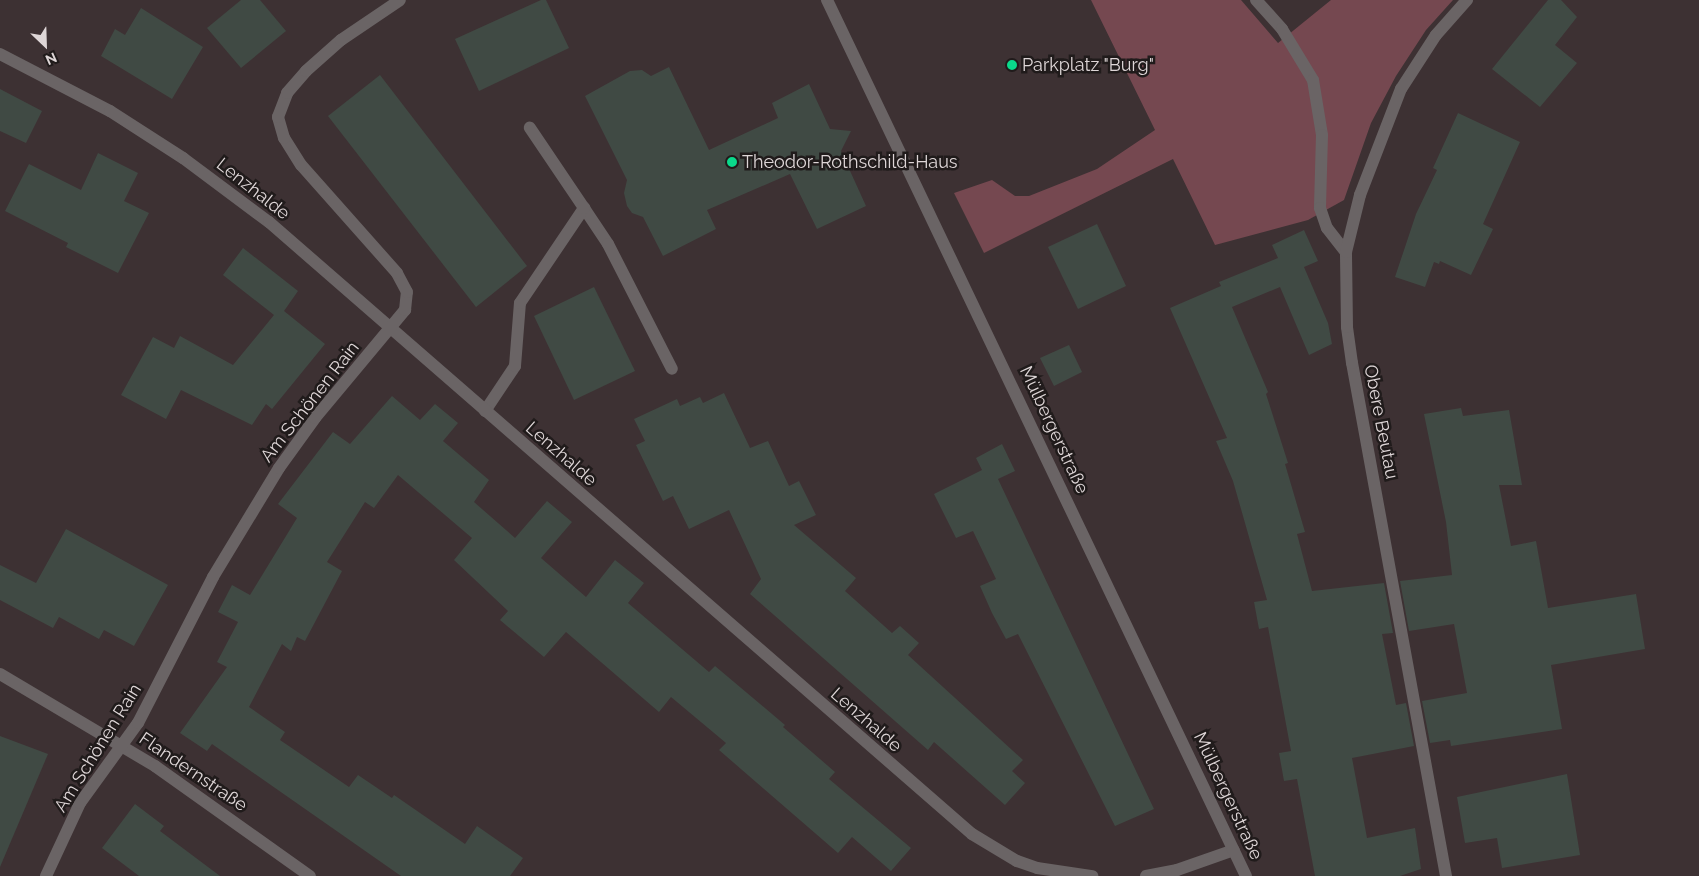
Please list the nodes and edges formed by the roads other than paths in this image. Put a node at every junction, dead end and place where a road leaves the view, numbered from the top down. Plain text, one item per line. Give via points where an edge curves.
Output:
1 (400, 0) edge
2 (827, 0) edge
3 (1256, 0) edge
4 (1467, 0) edge
5 (0, 54) edge
6 (530, 128) dead end
7 (584, 208) junction
8 (1346, 252) junction
9 (390, 328) junction
10 (672, 369) dead end
11 (485, 411) junction
12 (0, 674) edge
13 (122, 745) junction
14 (1234, 850) junction
15 (46, 876) edge
16 (310, 876) edge
17 (1092, 876) edge
18 (1146, 876) edge
19 (1246, 876) edge
20 (1446, 876) edge

1 - 9 street, Am Schönen Rain via 341,40 306,71 287,93 278,117 284,138 301,165 403,282 408,300
2 - 14 street, Mülbergerstraße
3 - 8 street via 1282,29 1313,80 1322,136 1320,208 1327,228
4 - 8 street, Obere Beutau via 1436,36 1401,89 1360,195
5 - 9 street, Lenzhalde via 61,83 184,158 269,222
6 - 7 street
7 - 10 street via 608,244
7 - 11 street via 520,303 515,366
8 - 20 street, Obere Beutau via 1347,327 1352,363
9 - 11 street, Lenzhalde
9 - 13 street, Am Schönen Rain via 315,418 279,468 213,577 138,723
11 - 17 street, Lenzhalde via 972,834 1030,866
12 - 13 street, Flandernstraße
13 - 15 street, Am Schönen Rain via 80,803
13 - 16 street, Flandernstraße
14 - 18 street via 1177,870
14 - 19 street, Mülbergerstraße

